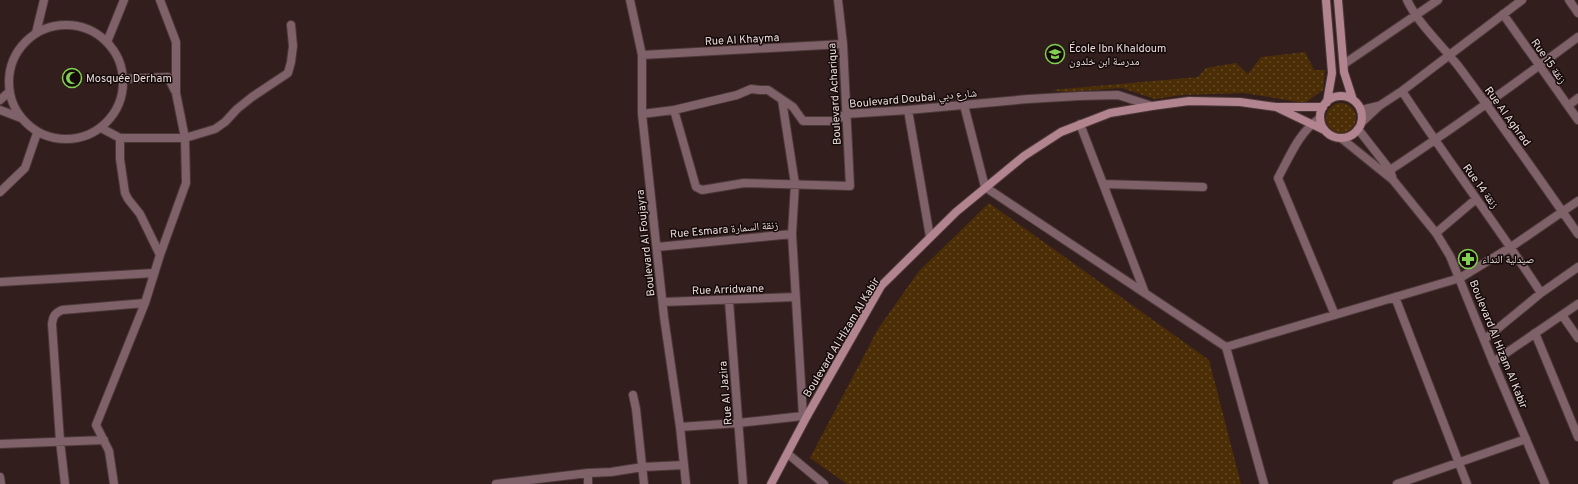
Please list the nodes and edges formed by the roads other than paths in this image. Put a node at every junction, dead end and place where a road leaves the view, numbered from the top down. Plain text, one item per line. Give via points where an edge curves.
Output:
1 (44, 0) edge
2 (124, 0) edge
3 (160, 0) edge
4 (630, 0) edge
5 (838, 0) edge
6 (1326, 0) edge
7 (1338, 0) edge
8 (1407, 0) edge
9 (1438, 0) edge
10 (1522, 0) edge
11 (1569, 0) edge
12 (1578, 13) edge
13 (1503, 14) junction
14 (1415, 15) junction
15 (292, 25) dead end
16 (36, 33) junction
17 (1578, 37) edge
18 (108, 42) junction
19 (843, 44) junction
20 (1450, 54) junction
21 (642, 55) junction
22 (1344, 64) junction
23 (1540, 66) junction
24 (124, 79) junction
25 (9, 92) junction
26 (1402, 92) junction
27 (176, 93) junction
28 (1578, 98) edge
29 (0, 100) edge
30 (782, 100) junction
31 (1353, 100) junction
32 (1325, 104) junction
33 (1487, 104) junction
34 (964, 105) junction
35 (1152, 106) junction
36 (1379, 106) junction
37 (1568, 106) junction
38 (1276, 107) junction
39 (0, 110) edge
40 (674, 110) junction
41 (908, 110) junction
42 (1361, 110) junction
43 (642, 114) junction
44 (846, 114) junction
45 (21, 118) junction
46 (1320, 118) junction
47 (1578, 120) edge
48 (1080, 124) junction
49 (1312, 124) junction
50 (1360, 125) junction
51 (101, 128) junction
52 (1324, 130) junction
53 (37, 133) junction
54 (120, 138) junction
55 (185, 138) junction
56 (1342, 138) junction
57 (1434, 141) junction
58 (1390, 170) junction
59 (1381, 171) junction
60 (1393, 180) junction
61 (795, 184) junction
62 (1103, 184) junction
63 (985, 187) junction
64 (1203, 187) dead end
65 (0, 192) edge
66 (1476, 199) junction
67 (1578, 201) edge
68 (1563, 212) junction
69 (1436, 233) junction
70 (792, 234) junction
71 (1578, 234) edge
72 (930, 237) junction
73 (657, 246) junction
74 (1511, 247) junction
75 (160, 255) junction
76 (1578, 267) edge
77 (154, 273) junction
78 (1460, 278) junction
79 (0, 282) edge
80 (1541, 293) junction
81 (1145, 294) junction
82 (795, 297) junction
83 (1395, 297) junction
84 (729, 301) junction
85 (663, 302) junction
86 (145, 303) junction
87 (1578, 304) edge
88 (1335, 315) junction
89 (1562, 315) junction
90 (1535, 333) junction
91 (1578, 338) edge
92 (1485, 339) junction
93 (1226, 347) junction
94 (1493, 362) junction
95 (633, 396) dead end
96 (805, 416) junction
97 (738, 423) junction
98 (680, 427) junction
99 (1578, 437) edge
100 (1526, 439) junction
101 (104, 440) junction
102 (60, 441) junction
103 (0, 444) edge
104 (788, 454) junction
105 (1459, 463) junction
106 (684, 465) junction
107 (643, 467) junction
108 (588, 473) junction
109 (0, 477) edge
110 (1, 484) edge
111 (65, 484) edge
112 (114, 484) edge
113 (496, 484) edge
114 (588, 484) edge
115 (644, 484) edge
116 (686, 484) edge
117 (744, 484) edge
118 (771, 484) edge
119 (824, 484) edge
120 (1264, 484) edge
121 (1397, 484) edge
122 (1467, 484) edge
123 (1545, 484) edge

1 - 16 street
2 - 18 street
3 - 27 street via 176,42
4 - 21 street, Boulevard Al Foujayra
5 - 19 street, Boulevard Achariqua
6 - 32 main road via 1332,73
7 - 22 main road
8 - 14 street, Rue Al Aghrad
9 - 14 street
10 - 13 street
11 - 12 street
13 - 20 street
13 - 23 street, Rue 15 زنقة
14 - 20 street, Rue Al Aghrad
14 - 22 street
15 - 55 street via 293,46 288,73 252,96 215,129
16 - 18 street via 56,26 77,26 87,28
16 - 25 street via 17,52 11,65
17 - 23 street
18 - 24 street via 122,66
19 - 21 street, Rue Al Khayma
19 - 44 street, Boulevard Achariqua
20 - 26 street
20 - 33 street, Rue Al Aghrad
21 - 43 street, Boulevard Al Foujayra
22 - 31 main road
23 - 33 street
23 - 37 street, Rue 15 زنقة
24 - 27 street via 168,77
24 - 51 street via 119,107
25 - 29 street
25 - 45 street
26 - 36 street
26 - 57 street, Rue 14 زنقة
27 - 55 street
28 - 37 street
30 - 40 street, Boulevard Doubai شارع دبي via 768,90 751,90
30 - 44 street, Boulevard Doubai شارع دبي via 793,107 803,121 833,121
30 - 61 street
31 - 32 main road via 1340,97 1333,98
31 - 42 main road
32 - 38 main road, Boulevard Al Hizam Al Kabir
32 - 46 main road
33 - 57 street
33 - 68 street, Rue Al Aghrad
34 - 35 street, Boulevard Doubai شارع دبي via 1118,95
34 - 41 street, Boulevard Doubai شارع دبي
34 - 63 street
35 - 38 main road, Boulevard Al Hizam Al Kabir via 1189,101 1240,102
35 - 48 main road, Boulevard Al Hizam Al Kabir via 1110,113
36 - 42 street
36 - 50 street
37 - 47 street, Rue 15 زنقة
38 - 49 main road, Boulevard Al Hizam Al Kabir
39 - 45 street
40 - 43 street, Boulevard Doubai شارع دبي
40 - 61 street via 696,187 702,190 744,183
41 - 44 street, Boulevard Doubai شارع دبي
41 - 72 street
42 - 50 main road
43 - 73 street, Boulevard Al Foujayra
44 - 61 street, Boulevard Achariqua via 850,186
45 - 53 street
46 - 49 street
46 - 52 main road
48 - 62 street
48 - 63 main road, Boulevard Al Hizam Al Kabir via 1054,136
49 - 52 main road, Boulevard Al Hizam Al Kabir
49 - 88 street via 1299,138 1278,178
50 - 56 main road via 1351,136
50 - 58 street, Boulevard Al Hizam Al Kabir
51 - 53 street via 85,137 67,140
51 - 54 street
52 - 56 main road via 1332,136
53 - 65 street via 25,168
54 - 55 street
54 - 75 street via 125,193 140,214
55 - 75 street via 186,183
56 - 59 street, Boulevard Al Hizam Al Kabir
57 - 58 street
57 - 66 street, Rue 14 زنقة
58 - 59 street
58 - 60 street, Boulevard Al Hizam Al Kabir
59 - 60 street, Boulevard Al Hizam Al Kabir
60 - 69 street, Boulevard Al Hizam Al Kabir
61 - 70 street
62 - 64 street
62 - 81 street
63 - 72 main road, Boulevard Al Hizam Al Kabir
63 - 81 street
66 - 69 street
66 - 74 street, Rue 14 زنقة
67 - 68 street
68 - 71 street, Rue Al Aghrad
68 - 74 street
69 - 78 street, Boulevard Al Hizam Al Kabir
70 - 73 street, Rue Esmara زنقة السمارة
70 - 82 street
72 - 96 main road, Boulevard Al Hizam Al Kabir via 882,286
73 - 85 street, Boulevard Al Foujayra
74 - 78 street
74 - 80 street, Rue 14 زنقة
75 - 77 street
76 - 80 street
77 - 79 street
77 - 86 street
78 - 83 street
78 - 92 street, Boulevard Al Hizam Al Kabir
80 - 92 street
81 - 93 street
82 - 84 street, Rue Arridwane
82 - 96 street
83 - 88 street
83 - 105 street
84 - 85 street, Rue Arridwane
84 - 97 street, Rue Al Jazira
85 - 98 street, Boulevard Al Foujayra
86 - 101 street via 96,425
86 - 102 street via 62,310 54,316 52,324
87 - 89 street
88 - 93 street
89 - 90 street
89 - 91 street
90 - 94 street
90 - 99 street
92 - 94 street, Boulevard Al Hizam Al Kabir
93 - 120 street
94 - 100 street, Boulevard Al Hizam Al Kabir
95 - 107 street
96 - 97 street
96 - 104 main road, Boulevard Al Hizam Al Kabir
97 - 98 street
97 - 117 street, Rue Al Jazira
98 - 106 street, Boulevard Al Foujayra
100 - 105 street
100 - 123 street, Boulevard Al Hizam Al Kabir
101 - 102 street
101 - 112 street via 109,451
102 - 103 street
102 - 111 street
104 - 118 main road, Boulevard Al Hizam Al Kabir
104 - 119 street
105 - 121 street
105 - 122 street
106 - 107 street
106 - 116 street, Boulevard Al Foujayra
107 - 108 street
107 - 115 street
108 - 113 street
108 - 114 street
109 - 110 street

